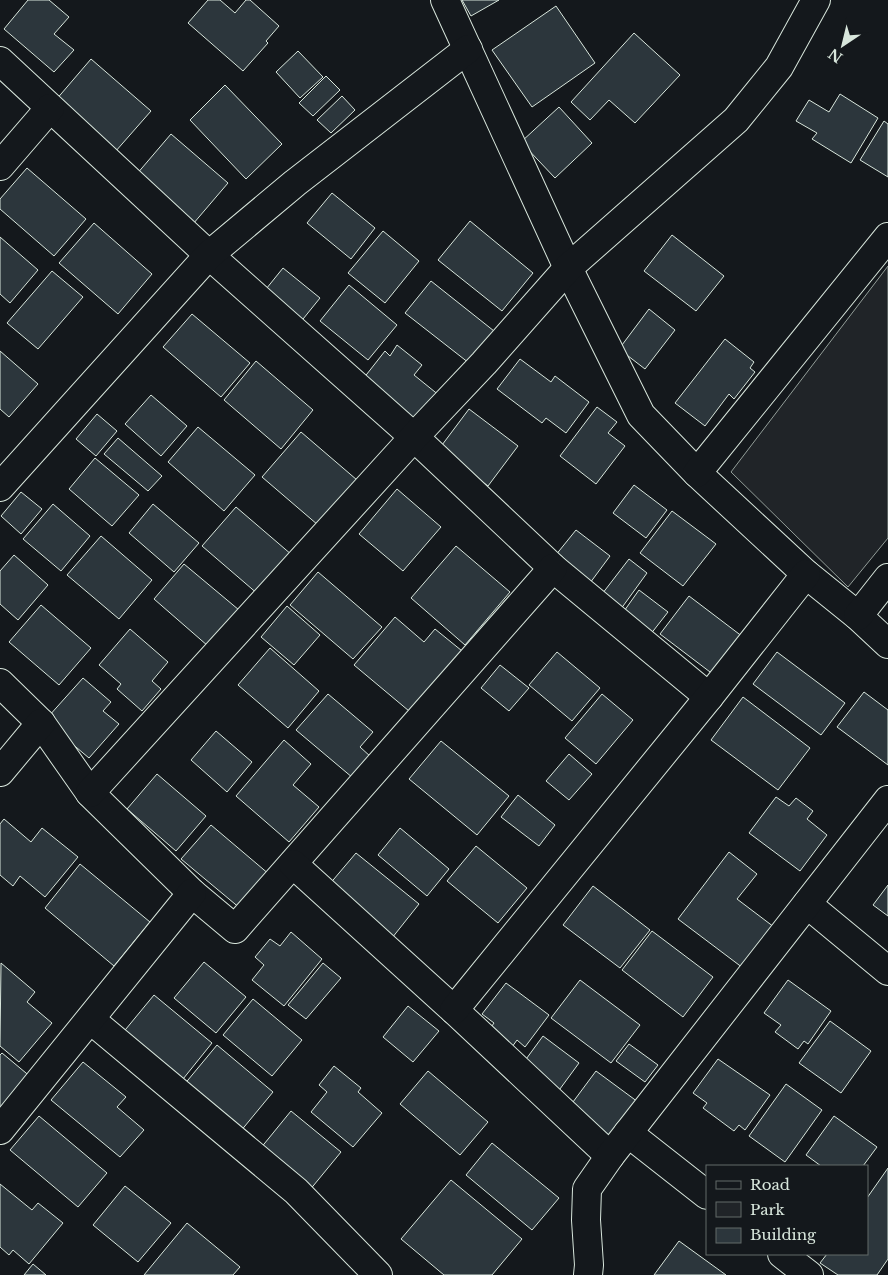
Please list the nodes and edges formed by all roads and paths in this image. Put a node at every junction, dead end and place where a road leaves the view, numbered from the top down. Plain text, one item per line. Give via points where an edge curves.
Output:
1 (445, 0) edge
2 (816, 0) edge
3 (468, 49) junction
4 (0, 61) edge
5 (50, 108) junction
6 (0, 166) edge
7 (888, 237) edge
8 (210, 255) junction
9 (568, 268) junction
10 (414, 438) junction
11 (697, 473) junction
12 (0, 487) edge
13 (553, 568) junction
14 (806, 574) junction
15 (888, 578) edge
16 (858, 616) junction
17 (888, 644) edge
18 (0, 683) edge
19 (709, 697) junction
20 (41, 723) junction
21 (0, 772) edge
22 (90, 794) junction
23 (888, 800) edge
24 (293, 864) junction
25 (192, 893) junction
26 (807, 904) junction
27 (888, 971) edge
28 (454, 1010) junction
29 (91, 1020) junction
30 (0, 1130) edge
31 (628, 1133) junction
32 (610, 1156) junction
33 (706, 1194) edge
34 (783, 1255) edge
35 (378, 1275) edge
36 (588, 1275) edge
37 (809, 1275) edge

1 - 3 street
2 - 9 street via 778,67 736,120
3 - 8 street via 295,183
3 - 9 street
4 - 5 street
5 - 6 street
5 - 8 street
7 - 11 street
8 - 10 street
8 - 12 street
9 - 10 street
9 - 11 street via 641,415
10 - 13 street
10 - 22 street
11 - 14 street
13 - 19 street
13 - 24 street
14 - 16 street
14 - 19 street
15 - 16 street
16 - 17 street
18 - 20 street
19 - 28 street
20 - 21 street
20 - 22 street
22 - 25 street
23 - 26 street
24 - 25 street via 235,929
24 - 28 street
25 - 29 street
26 - 27 street
26 - 31 street
28 - 32 street
29 - 30 street
29 - 35 street via 296,1191
31 - 32 street
31 - 33 street
32 - 36 street via 587,1189
34 - 37 street

